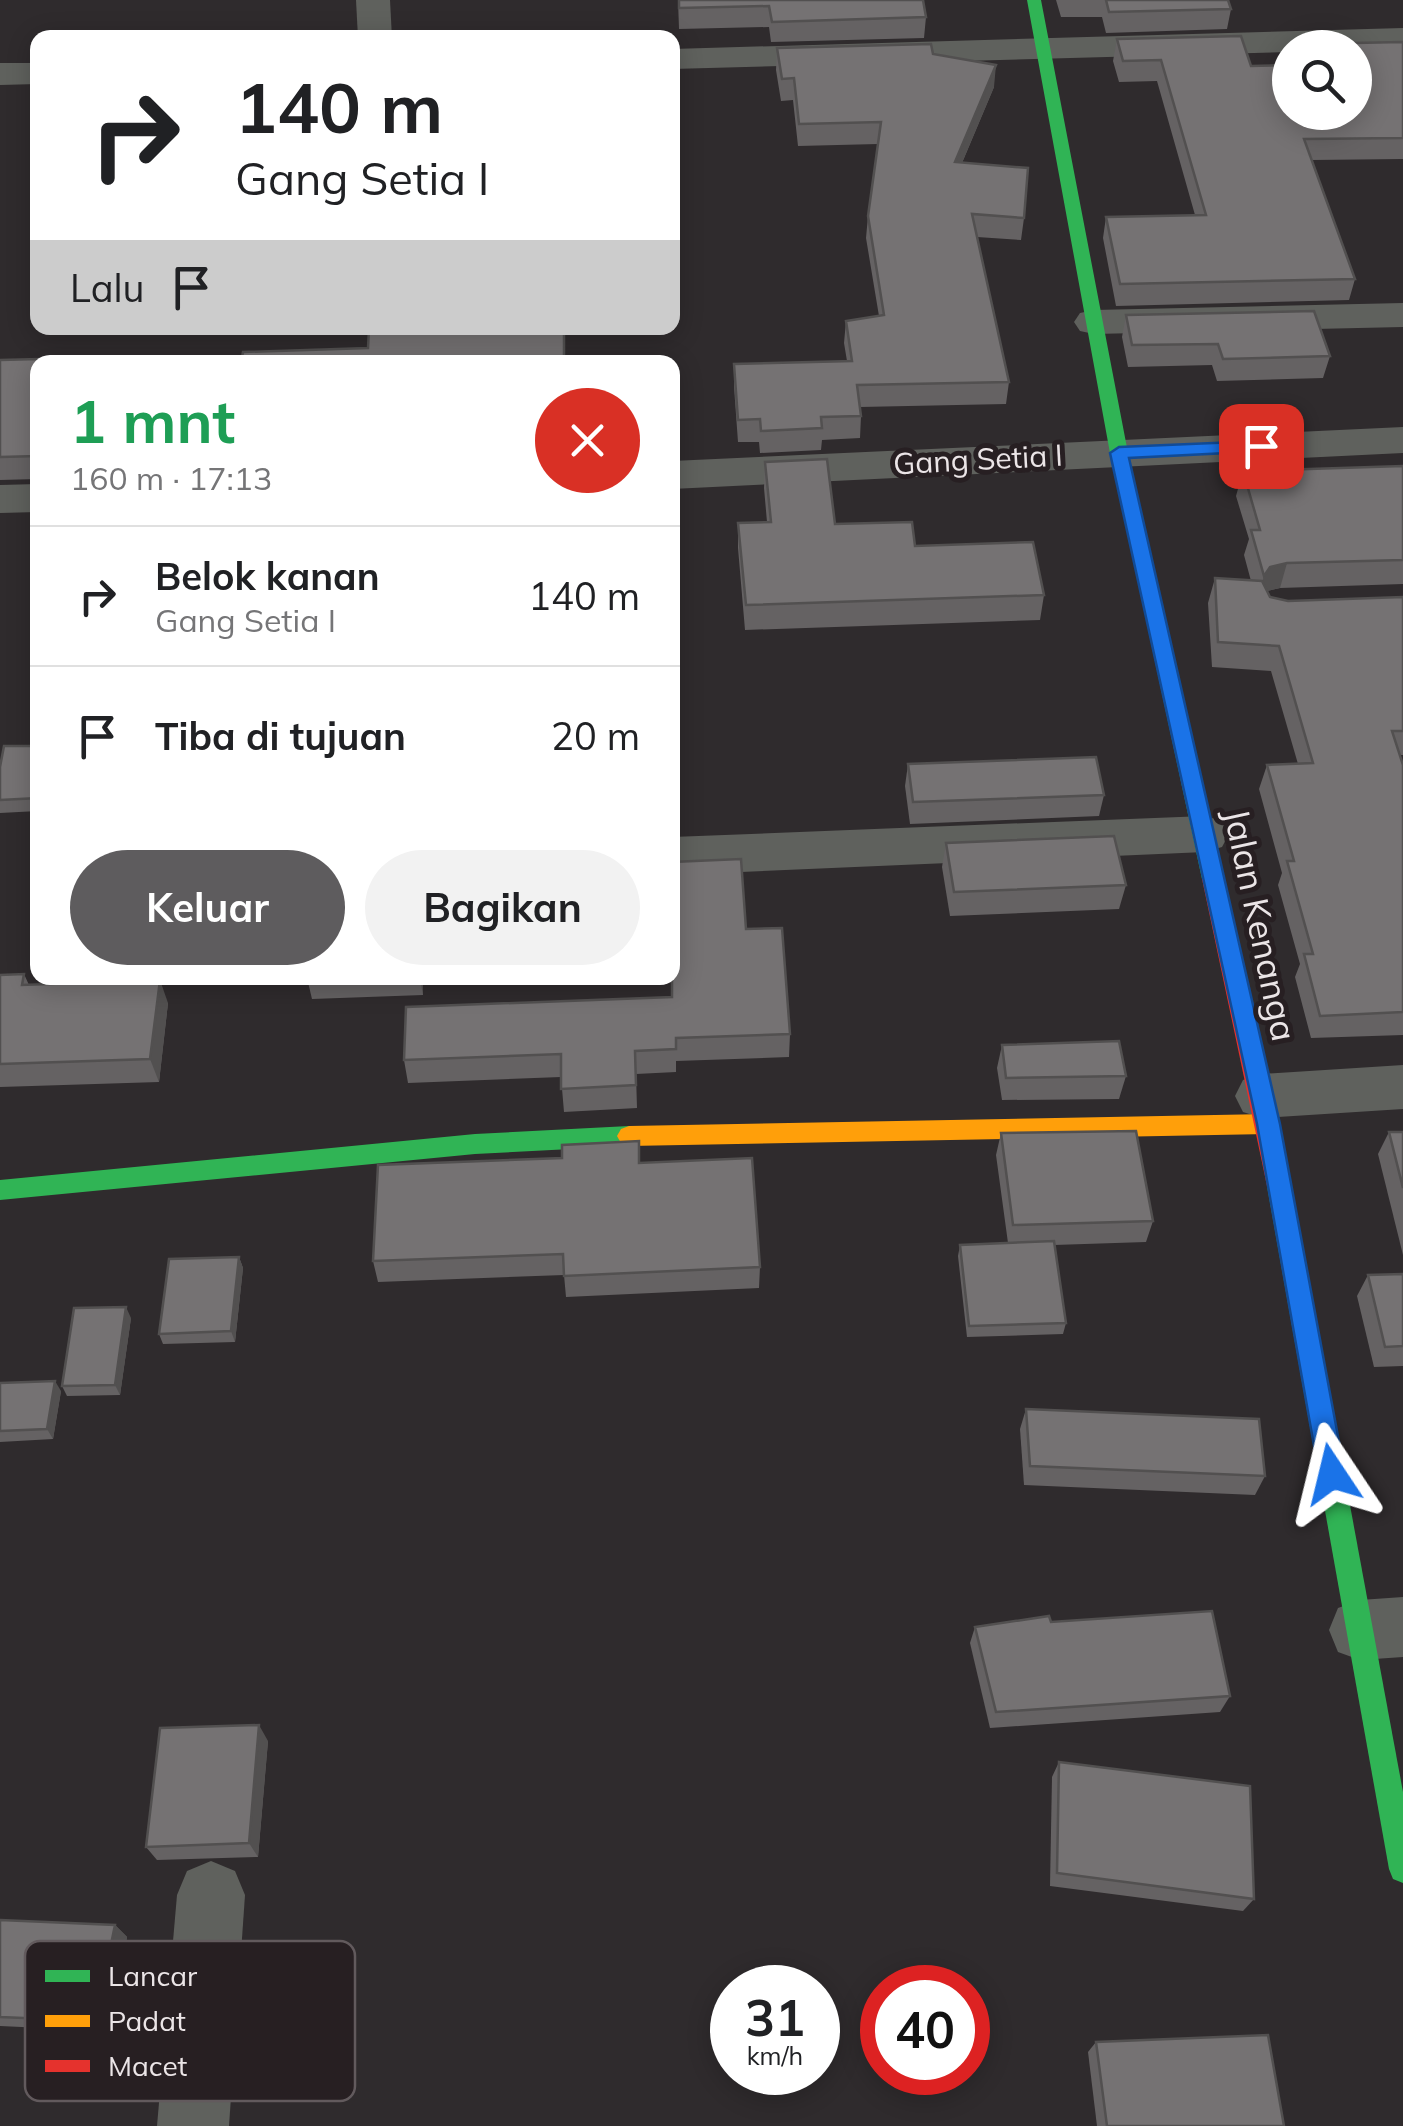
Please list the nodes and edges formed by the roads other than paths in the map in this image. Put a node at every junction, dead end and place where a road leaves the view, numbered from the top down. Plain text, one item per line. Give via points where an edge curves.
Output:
1 (373, 0) edge
2 (1034, 0) edge
3 (375, 30) edge
4 (1403, 38) edge
5 (1043, 51) junction
6 (680, 59) edge
7 (30, 73) edge
8 (0, 74) edge
9 (1403, 314) edge
10 (1094, 322) junction
11 (1403, 440) edge
12 (1119, 453) junction
13 (680, 475) edge
14 (30, 498) edge
15 (0, 500) edge
16 (1204, 834) junction
17 (680, 856) edge
18 (1403, 1088) edge
19 (1265, 1110) junction
20 (0, 1190) edge
21 (1382, 1629) edge
22 (1403, 1869) edge
23 (211, 1895) dead end
24 (207, 1941) edge
25 (195, 2101) edge
26 (193, 2126) edge

1 - 3 street
2 - 5 street, Jalan Kenanga
4 - 5 street
5 - 6 street
5 - 10 street, Jalan Kenanga
7 - 8 street
9 - 10 street
10 - 12 street, Jalan Kenanga
11 - 12 street, Gang Setia I
12 - 13 street, Gang Setia I
12 - 16 street, Jalan Kenanga
14 - 15 street
16 - 17 street
16 - 19 street, Jalan Kenanga
18 - 19 street
19 - 20 street via 475,1144
19 - 21 street, Jalan Kenanga
21 - 22 street, Jalan Kenanga
23 - 24 street
25 - 26 street

